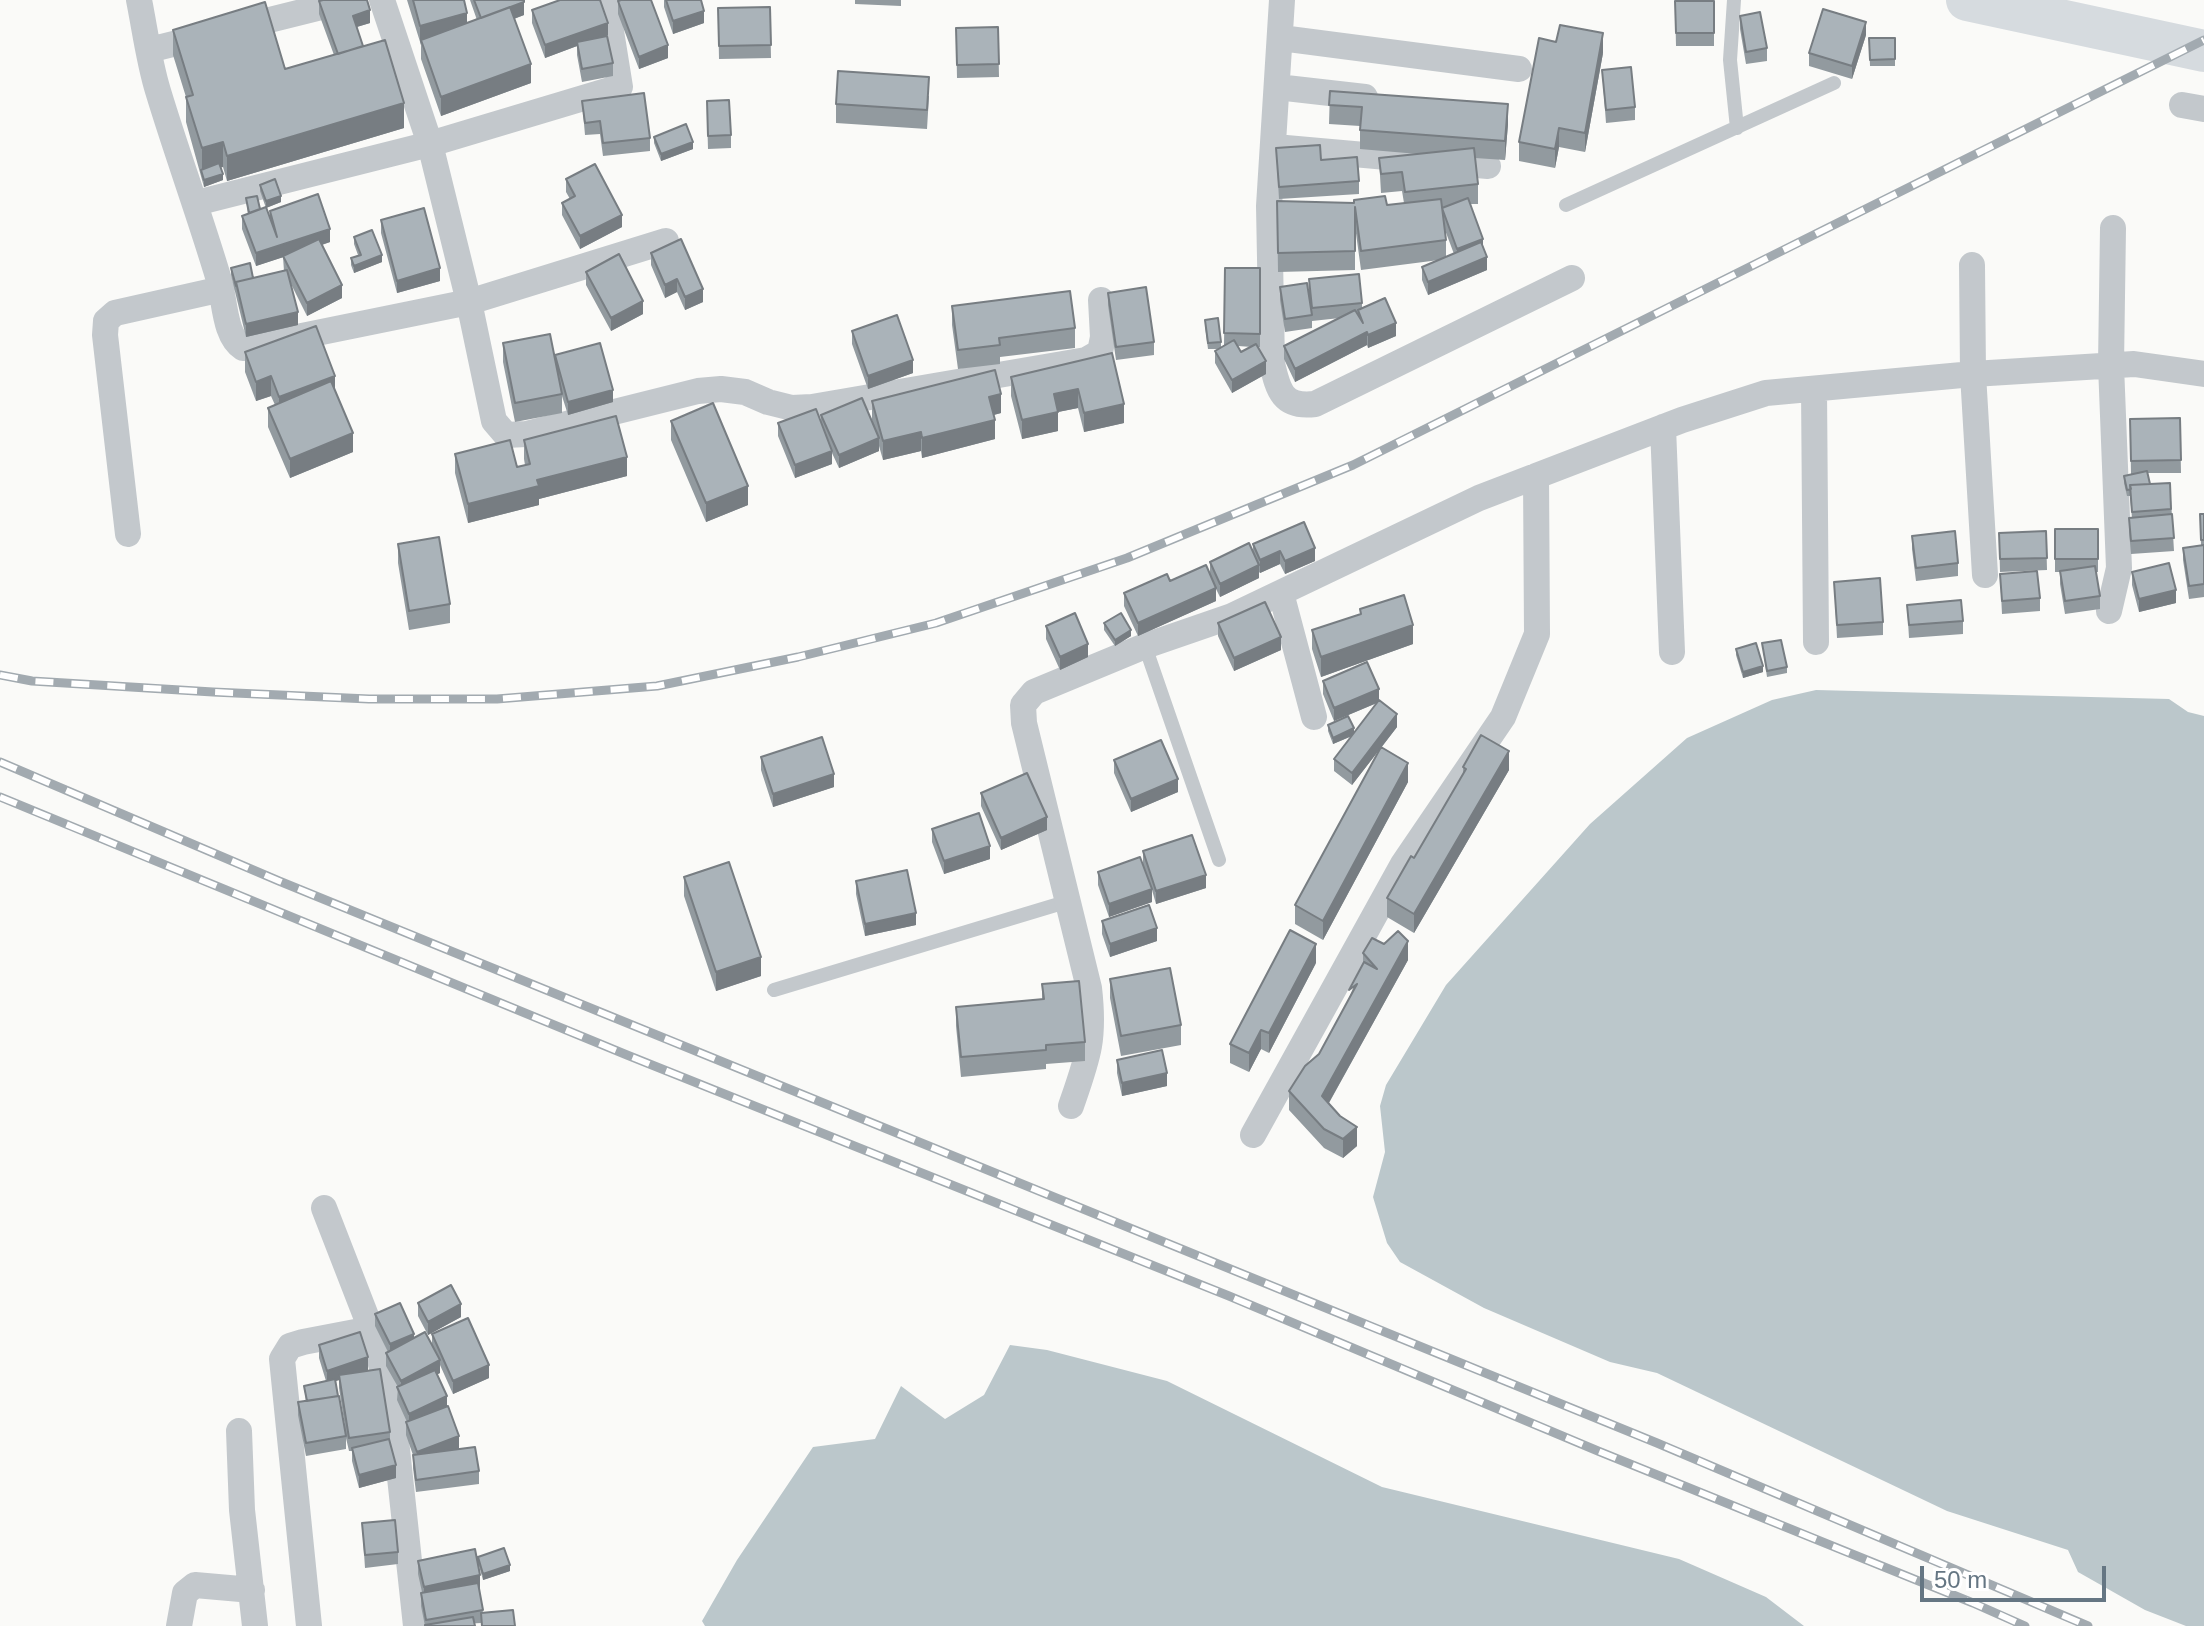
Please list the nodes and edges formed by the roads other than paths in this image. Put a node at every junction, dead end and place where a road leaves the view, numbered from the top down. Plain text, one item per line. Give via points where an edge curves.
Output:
1 (139, 0) edge
2 (350, 0) edge
3 (382, 0) edge
4 (606, 0) edge
5 (1282, 0) edge
6 (1734, 0) edge
7 (1967, 0) edge
8 (2096, 0) edge
9 (2204, 22) edge
10 (1281, 38) junction
11 (149, 50) junction
12 (2204, 51) edge
13 (1519, 69) dead end
14 (1834, 83) dead end
15 (1277, 87) junction
16 (1384, 100) edge
17 (1737, 128) junction
18 (430, 144) junction
19 (1274, 146) junction
20 (1488, 166) dead end
21 (196, 203) junction
22 (1566, 205) dead end
23 (1269, 206) junction
24 (1300, 207) edge
25 (2113, 228) dead end
26 (666, 241) dead end
27 (1972, 265) dead end
28 (1572, 278) dead end
29 (222, 289) junction
30 (1101, 300) dead end
31 (469, 302) junction
32 (2111, 365) junction
33 (1973, 374) junction
34 (2204, 374) edge
35 (1814, 389) junction
36 (1663, 427) junction
37 (1536, 476) junction
38 (128, 534) dead end
39 (1985, 575) dead end
40 (1281, 593) junction
41 (2109, 611) dead end
42 (1816, 642) dead end
43 (1145, 646) junction
44 (1672, 652) dead end
45 (1314, 717) dead end
46 (1219, 860) dead end
47 (1069, 901) junction
48 (774, 990) dead end
49 (1071, 1106) dead end
50 (1253, 1135) dead end
51 (324, 1208) dead end
52 (371, 1329) junction
53 (239, 1431) dead end
54 (252, 1590) junction
55 (179, 1626) edge
56 (255, 1626) edge
57 (309, 1626) edge
58 (416, 1626) edge

1 - 11 street
2 - 11 street
3 - 18 street
4 - 18 street via 620,87
5 - 10 street
6 - 17 lane via 1730,60
7 - 12 main road
8 - 9 main road
10 - 13 street
10 - 15 street
11 - 21 street
14 - 17 lane
15 - 16 street
15 - 19 street
17 - 22 lane
18 - 21 street
18 - 31 street
19 - 20 street
19 - 23 street
21 - 29 street
23 - 24 street
23 - 28 street via 1272,363 1285,399 1299,406 1315,404
25 - 32 street
26 - 31 street
27 - 33 street
29 - 31 street via 231,333 243,348
29 - 38 street via 115,313 106,321
30 - 31 street via 1100,352 1086,360 812,407 792,408 745,392 698,391 506,435 494,421
32 - 33 street
32 - 34 street
32 - 41 street via 2119,568
33 - 35 street
33 - 39 street
35 - 36 street via 1766,393
35 - 42 street
36 - 37 street
36 - 44 street
37 - 40 street
37 - 50 street via 1537,634 1503,717 1403,864
40 - 43 street
40 - 45 street
43 - 46 lane
43 - 47 street via 1034,692 1023,705
47 - 48 lane
47 - 49 street via 1093,1022 1090,1053
51 - 52 street
52 - 57 street via 290,1346 282,1359
52 - 58 street via 392,1403
53 - 54 street
54 - 55 street via 195,1585 185,1593
54 - 56 street

